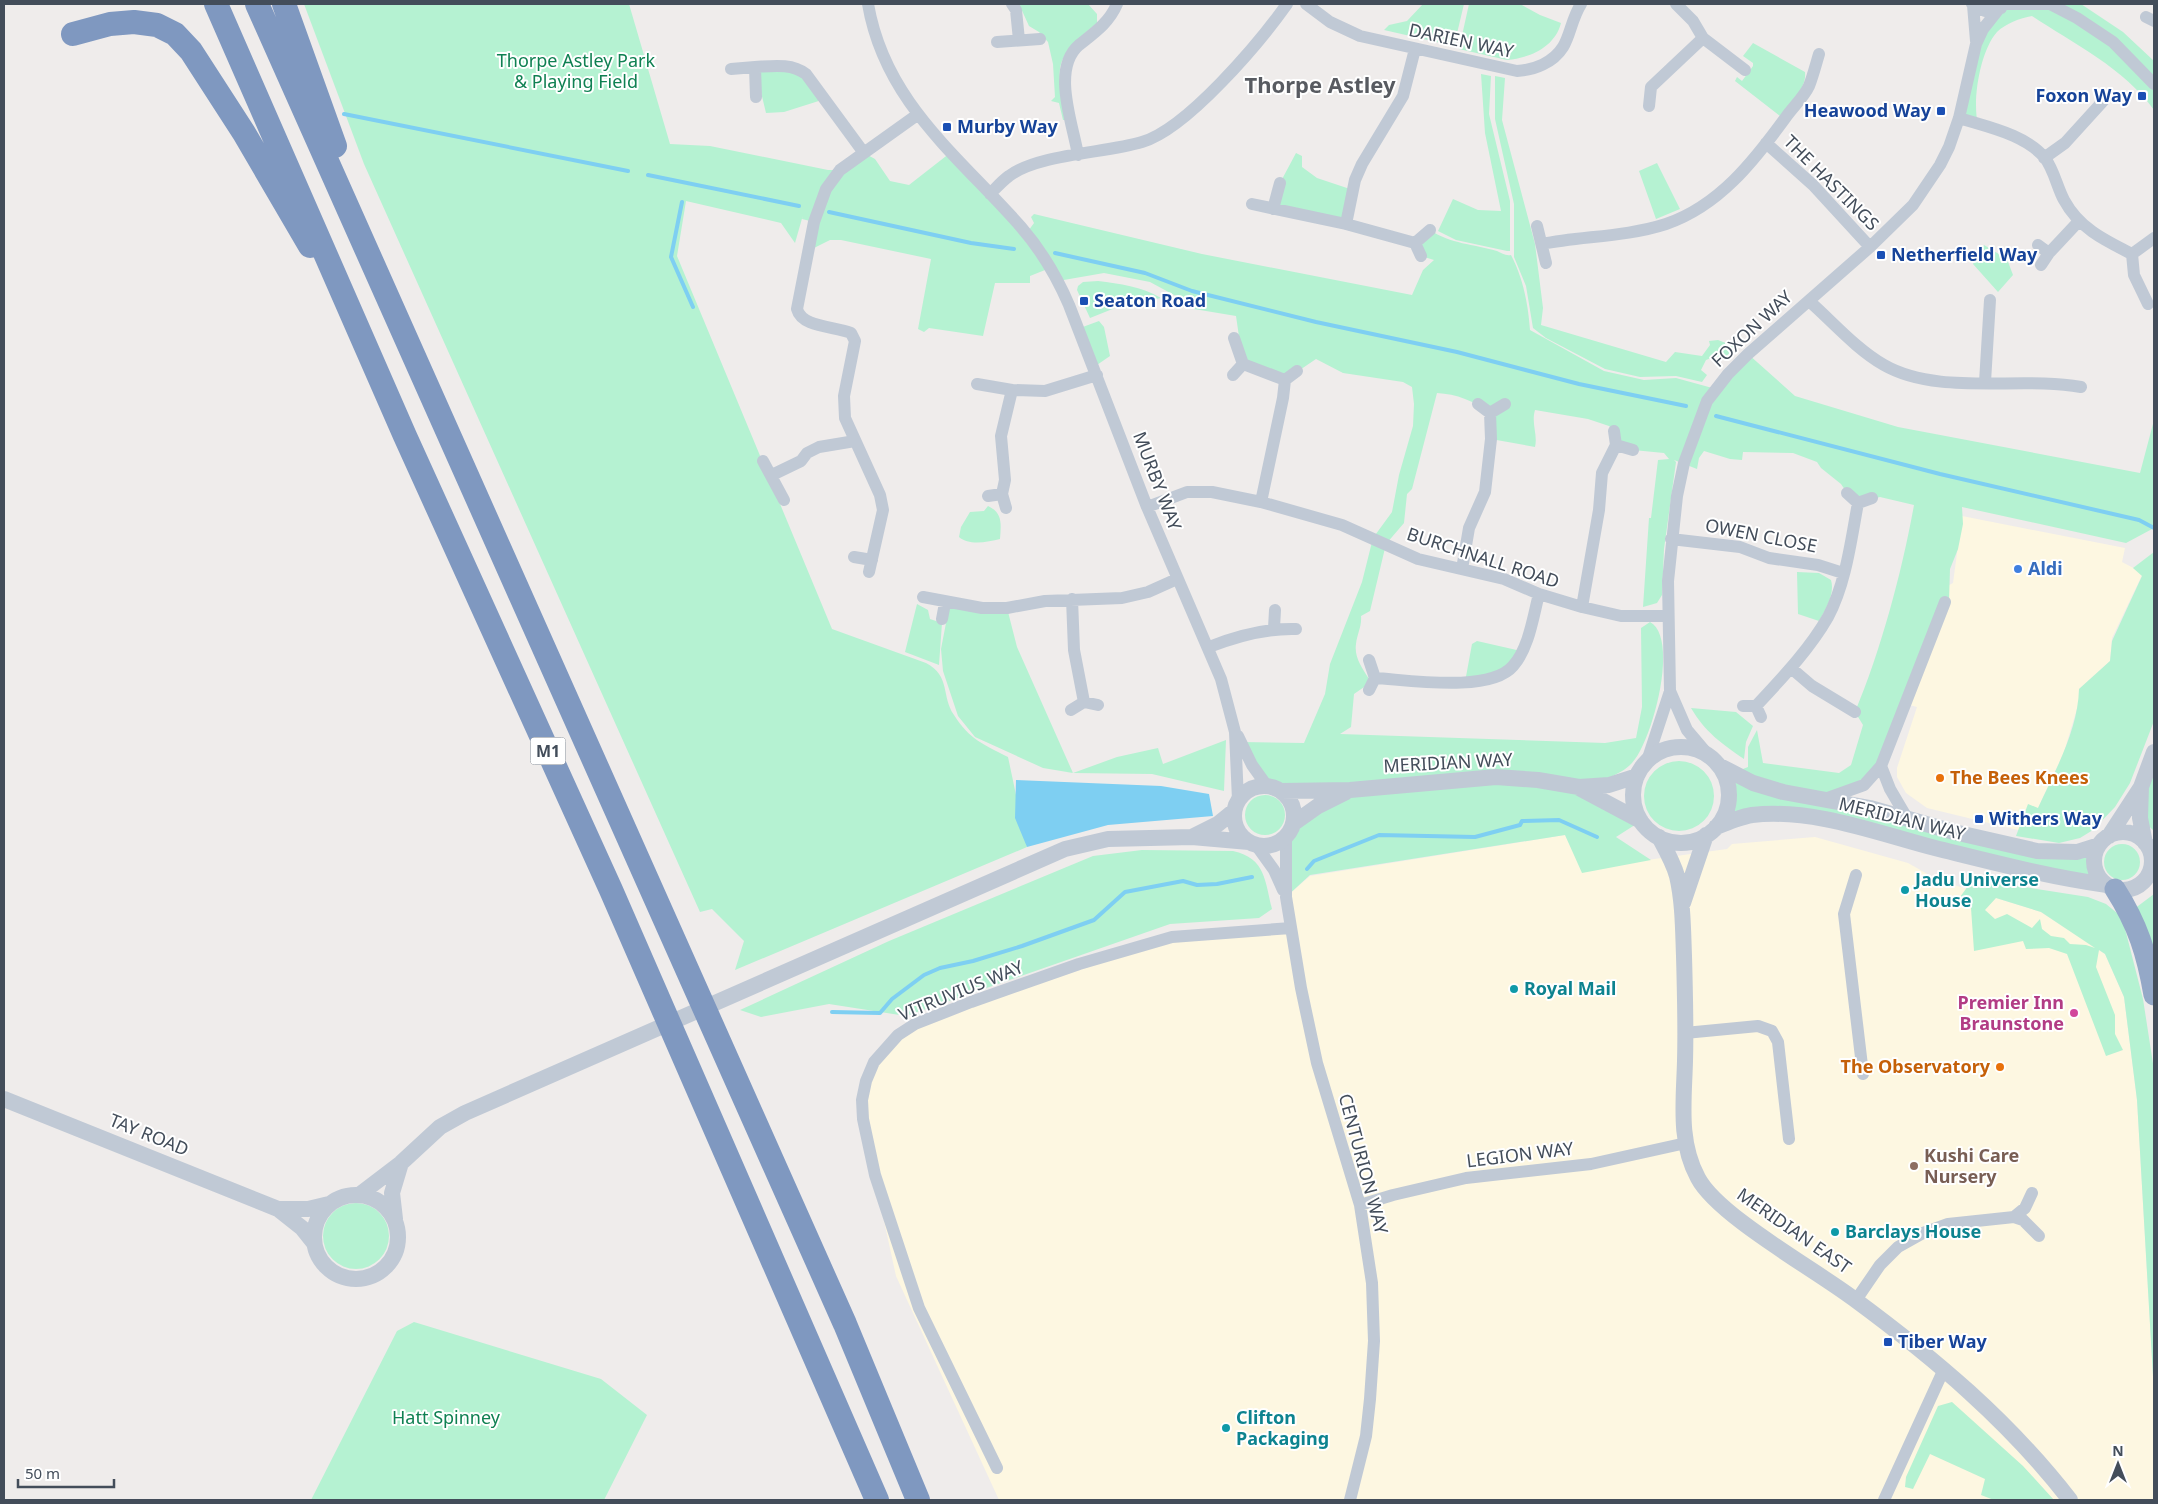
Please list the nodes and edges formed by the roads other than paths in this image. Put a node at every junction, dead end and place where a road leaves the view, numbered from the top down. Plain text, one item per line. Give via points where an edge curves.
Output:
1 (216, 4) edge
2 (257, 4) edge
3 (284, 4) edge
4 (868, 4) edge
5 (1012, 4) edge
6 (1288, 4) edge
7 (1306, 4) edge
8 (1581, 4) edge
9 (1676, 4) edge
10 (1972, 4) edge
11 (2050, 4) edge
12 (1112, 6) edge
13 (2004, 6) edge
14 (73, 34) dead end
15 (1703, 38) junction
16 (1040, 39) dead end
17 (1019, 40) junction
18 (997, 42) dead end
19 (1976, 44) junction
20 (1415, 49) junction
21 (1819, 54) dead end
22 (755, 67) junction
23 (731, 69) dead end
24 (1745, 70) dead end
25 (2154, 84) edge
26 (756, 97) dead end
27 (2105, 99) dead end
28 (1649, 106) dead end
29 (917, 115) junction
30 (1959, 118) junction
31 (1766, 143) junction
32 (864, 153) junction
33 (1078, 155) junction
34 (2044, 158) junction
35 (1280, 183) dead end
36 (990, 194) junction
37 (1252, 204) dead end
38 (1273, 209) junction
39 (2079, 221) junction
40 (1346, 224) junction
41 (1537, 226) dead end
42 (1430, 230) dead end
43 (2154, 238) edge
44 (1415, 243) junction
45 (1542, 244) junction
46 (2038, 245) dead end
47 (1870, 247) junction
48 (2049, 253) junction
49 (2132, 254) junction
50 (1422, 256) dead end
51 (370, 259) junction
52 (1546, 263) dead end
53 (2041, 264) dead end
54 (1990, 300) dead end
55 (1809, 301) junction
56 (2148, 304) dead end
57 (352, 313) junction
58 (1234, 338) dead end
59 (1243, 364) junction
60 (1297, 371) dead end
61 (1097, 375) junction
62 (1233, 375) dead end
63 (1285, 380) junction
64 (1985, 382) junction
65 (977, 384) dead end
66 (2081, 387) dead end
67 (1012, 390) junction
68 (1478, 404) dead end
69 (1505, 404) dead end
70 (1490, 413) junction
71 (1614, 431) dead end
72 (855, 441) junction
73 (1616, 445) junction
74 (1633, 450) dead end
75 (763, 461) dead end
76 (772, 475) junction
77 (1847, 493) dead end
78 (1002, 494) junction
79 (988, 496) dead end
80 (1872, 498) dead end
81 (784, 500) dead end
82 (1261, 502) junction
83 (1858, 503) junction
84 (1147, 507) junction
85 (1006, 508) dead end
86 (1671, 539) junction
87 (854, 557) dead end
88 (1462, 568) junction
89 (1843, 573) junction
90 (1177, 579) junction
91 (1539, 594) junction
92 (923, 597) dead end
93 (1072, 599) junction
94 (1945, 602) dead end
95 (945, 603) junction
96 (1582, 607) junction
97 (1275, 610) dead end
98 (1668, 616) junction
99 (942, 619) dead end
100 (1274, 628) junction
101 (1296, 629) dead end
102 (1209, 647) junction
103 (1369, 660) dead end
104 (1791, 668) junction
105 (1670, 691) junction
106 (1084, 702) junction
107 (1098, 705) dead end
108 (1071, 710) dead end
109 (1754, 710) dead end
110 (1855, 712) dead end
111 (1235, 732) junction
112 (2154, 752) edge
113 (1648, 761) junction
114 (1714, 761) junction
115 (1881, 766) junction
116 (1637, 776) junction
117 (1578, 787) junction
118 (2141, 787) junction
119 (1274, 788) junction
120 (1350, 790) junction
121 (1826, 799) junction
122 (1236, 806) junction
123 (1907, 818) junction
124 (1641, 821) junction
125 (1290, 830) junction
126 (1711, 831) junction
127 (1192, 838) junction
128 (1659, 838) junction
129 (2104, 840) junction
130 (1252, 844) junction
131 (2149, 846) edge
132 (1856, 875) dead end
133 (2150, 877) edge
134 (2111, 887) junction
135 (1286, 897) junction
136 (1683, 905) junction
137 (1291, 928) junction
138 (2154, 995) edge
139 (1685, 1033) junction
140 (1863, 1074) dead end
141 (4, 1099) edge
142 (1789, 1139) dead end
143 (1686, 1143) junction
144 (400, 1163) junction
145 (2032, 1193) dead end
146 (359, 1194) junction
147 (329, 1204) junction
148 (1360, 1205) junction
149 (278, 1209) junction
150 (2014, 1217) junction
151 (394, 1219) junction
152 (2039, 1236) dead end
153 (314, 1243) junction
154 (1856, 1300) junction
155 (1944, 1369) junction
156 (997, 1468) dead end
157 (877, 1500) edge
158 (918, 1500) edge
159 (1350, 1500) edge
160 (1884, 1500) edge
161 (2070, 1500) edge

1 - 57 highway, M1
2 - 51 highway, M1
3 - 51 highway via 330,130
4 - 29 street, MURBY WAY via 888,68
5 - 17 street via 1016,10
6 - 33 street via 1247,53 1181,120 1143,142
7 - 20 street, DARIEN WAY via 1342,30
8 - 20 street, DARIEN WAY via 1563,47 1534,70 1517,71
9 - 15 street via 1693,21
10 - 13 street via 1985,11
10 - 19 street, FOXON WAY
11 - 13 street
11 - 25 street via 2113,42
12 - 33 street via 1099,30 1077,46 1064,68
13 - 19 street, FOXON WAY via 1983,29
14 - 57 highway via 110,24 134,22 157,26 175,34 191,51 244,133 286,209
15 - 24 street
15 - 28 street via 1651,87
16 - 17 street
17 - 18 street
19 - 30 street, FOXON WAY
20 - 40 street via 1403,96 1355,180
21 - 31 street via 1808,87
22 - 23 street
22 - 26 street
22 - 32 street via 786,66 806,74
27 - 34 street via 2064,143
29 - 32 street
29 - 36 street, MURBY WAY
30 - 34 street via 2016,137
30 - 47 street, FOXON WAY via 1949,147 1929,183 1901,218
31 - 45 street via 1722,191 1684,217 1639,230
31 - 47 street, THE HASTINGS via 1813,185
32 - 72 street via 840,170 820,201 797,310 805,321 852,333 855,342 844,406 845,418
33 - 36 street via 1022,169
34 - 39 street via 2064,200
35 - 38 street
36 - 61 street, MURBY WAY via 1027,234 1058,281
37 - 38 street
38 - 40 street
39 - 48 street
39 - 49 street via 2097,236
40 - 44 street
41 - 45 street
42 - 44 street
43 - 49 street
44 - 50 street
45 - 52 street
46 - 48 street
47 - 55 street, FOXON WAY
48 - 53 street
49 - 56 street via 2134,275
51 - 158 highway, M1 via 844,1324
54 - 64 street
55 - 64 street via 1857,346 1886,366 1925,380
55 - 86 street, FOXON WAY via 1728,374 1707,401 1684,463
57 - 157 highway, M1 via 611,890
58 - 59 street
59 - 62 street
59 - 63 street
60 - 63 street
61 - 67 street via 1045,391
61 - 84 street, MURBY WAY
63 - 82 street
64 - 66 street
65 - 67 street
67 - 78 street via 1001,436 1005,480
68 - 70 street
69 - 70 street
70 - 88 street via 1491,439 1485,492 1469,528
71 - 73 street
72 - 76 street via 819,448
72 - 87 street via 880,495 882,510 870,566
73 - 74 street
73 - 96 street via 1602,474
75 - 76 street
76 - 81 street
77 - 83 street
78 - 79 street
78 - 85 street
80 - 83 street
82 - 84 street, BURCHNALL ROAD via 1212,492 1187,492
82 - 88 street, BURCHNALL ROAD via 1342,525 1418,559
83 - 89 street
84 - 90 street, MURBY WAY
86 - 89 street, OWEN CLOSE via 1740,547 1769,558 1818,565
86 - 98 street, FOXON WAY
88 - 91 street, BURCHNALL ROAD via 1504,579
89 - 104 street via 1827,618
90 - 93 street via 1148,592 1122,598
90 - 102 street, MURBY WAY
91 - 96 street, BURCHNALL ROAD
91 - 103 street via 1524,645 1514,665 1501,676 1482,682 1372,684
92 - 95 street
93 - 95 street via 1007,608
93 - 106 street via 1074,650
94 - 115 street
95 - 99 street
96 - 98 street, BURCHNALL ROAD via 1620,616
97 - 100 street
98 - 105 street, FOXON WAY
100 - 101 street
100 - 102 street
102 - 111 street, MURBY WAY
104 - 109 street
104 - 110 street via 1812,686
105 - 113 street, FOXON WAY
105 - 114 street, FOXON WAY via 1687,730
106 - 107 street
106 - 108 street
111 - 119 street, MURBY WAY via 1252,765
111 - 122 street, MURBY WAY
112 - 118 street
113 - 114 street via 1658,753 1684,747 1698,750
113 - 116 street
114 - 121 street, MERIDIAN WAY via 1753,783
114 - 126 street via 1727,782 1728,801 1726,811
115 - 121 street via 1864,785
115 - 123 street
116 - 117 street, MERIDIAN WAY via 1609,785
116 - 124 street via 1634,803
117 - 120 street, MERIDIAN WAY via 1496,777
117 - 124 street, MERIDIAN WAY
118 - 129 street
118 - 131 street via 2140,818
119 - 120 street, MERIDIAN WAY
119 - 122 street via 1256,787 1246,792
119 - 125 street via 1292,805
120 - 125 street, MERIDIAN WAY via 1318,806
121 - 123 street, MERIDIAN WAY
122 - 127 street via 1218,824
122 - 130 street via 1235,823 1240,834
123 - 129 street, MERIDIAN WAY via 2037,851 2077,852
124 - 128 street
125 - 130 street via 1272,845
125 - 135 street, CENTURION WAY
126 - 128 street via 1683,843
126 - 134 street, MERIDIAN WAY via 1751,815 1793,816 1865,828 2014,867
126 - 136 street, MERIDIAN EAST
127 - 130 street
127 - 144 street via 1108,839 1065,850 465,1113 440,1127
128 - 136 street, MERIDIAN EAST via 1676,874
129 - 131 street via 2125,832
129 - 134 street via 2094,857 2095,870
130 - 135 street, CENTURION WAY via 1274,870
131 - 133 street
132 - 140 street via 1844,914
133 - 134 street via 2134,888
134 - 138 highway via 2138,929
135 - 137 street, CENTURION WAY
136 - 139 street, MERIDIAN EAST
137 - 148 street, CENTURION WAY via 1317,1063
137 - 156 street, VITRUVIUS WAY via 1172,937 1079,964 915,1024 898,1035 874,1062 862,1100 874,1175 919,1308
139 - 142 street via 1758,1026 1772,1031 1778,1042
139 - 143 street, MERIDIAN EAST via 1682,1113
141 - 149 street, TAY ROAD
143 - 148 street, LEGION WAY via 1591,1164 1466,1178 1393,1194
143 - 154 street, MERIDIAN EAST via 1698,1178 1714,1198
144 - 146 street
144 - 151 street via 392,1193
145 - 150 street via 2025,1208
146 - 147 street via 343,1196
146 - 151 street via 380,1202
147 - 149 street, TAY ROAD via 308,1209
147 - 153 street via 314,1229
148 - 159 street, CENTURION WAY via 1372,1283 1374,1341 1366,1436
149 - 153 street, TAY ROAD via 302,1228
150 - 152 street via 2023,1220
150 - 154 street via 1948,1224 1922,1233 1898,1247 1880,1265
151 - 153 street via 398,1235 396,1251 388,1265 374,1275 350,1278 337,1274 326,1267
154 - 155 street, MERIDIAN EAST
155 - 160 street
155 - 161 street, MERIDIAN EAST via 1997,1416

